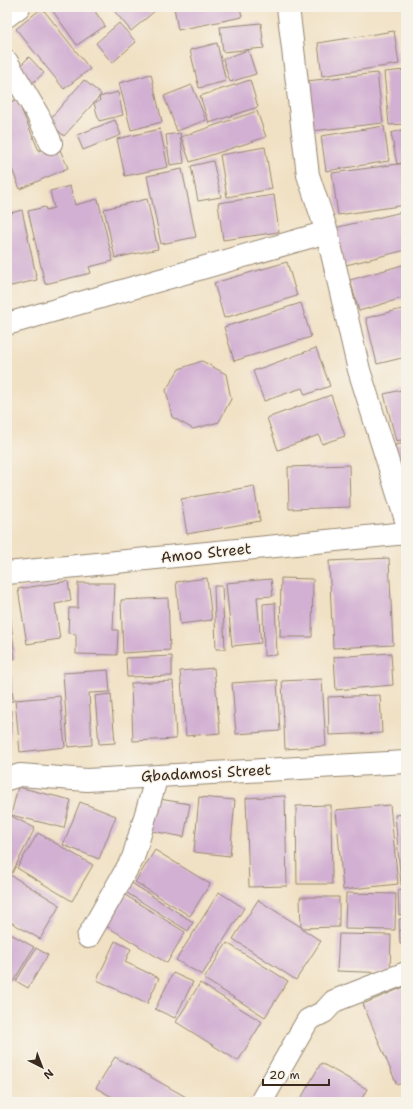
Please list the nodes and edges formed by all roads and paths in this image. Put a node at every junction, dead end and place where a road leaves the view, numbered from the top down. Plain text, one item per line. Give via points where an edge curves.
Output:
1 (19, 7) edge
2 (288, 7) edge
3 (7, 16) edge
4 (7, 62) edge
5 (51, 143) dead end
6 (327, 232) junction
7 (7, 324) edge
8 (406, 520) edge
9 (406, 533) edge
10 (7, 573) edge
11 (406, 762) edge
12 (157, 776) junction
13 (7, 778) edge
14 (88, 937) dead end
15 (406, 973) edge
16 (261, 1102) edge

1 - 3 street
2 - 6 street via 308,175
4 - 5 street
6 - 7 street
6 - 8 street via 359,370
9 - 10 street, Amoo Street
11 - 12 street, Gbadamosi Street
12 - 13 street, Gbadamosi Street via 88,780 20,775
12 - 14 street via 133,858
15 - 16 street via 334,1001 324,1012 308,1020

